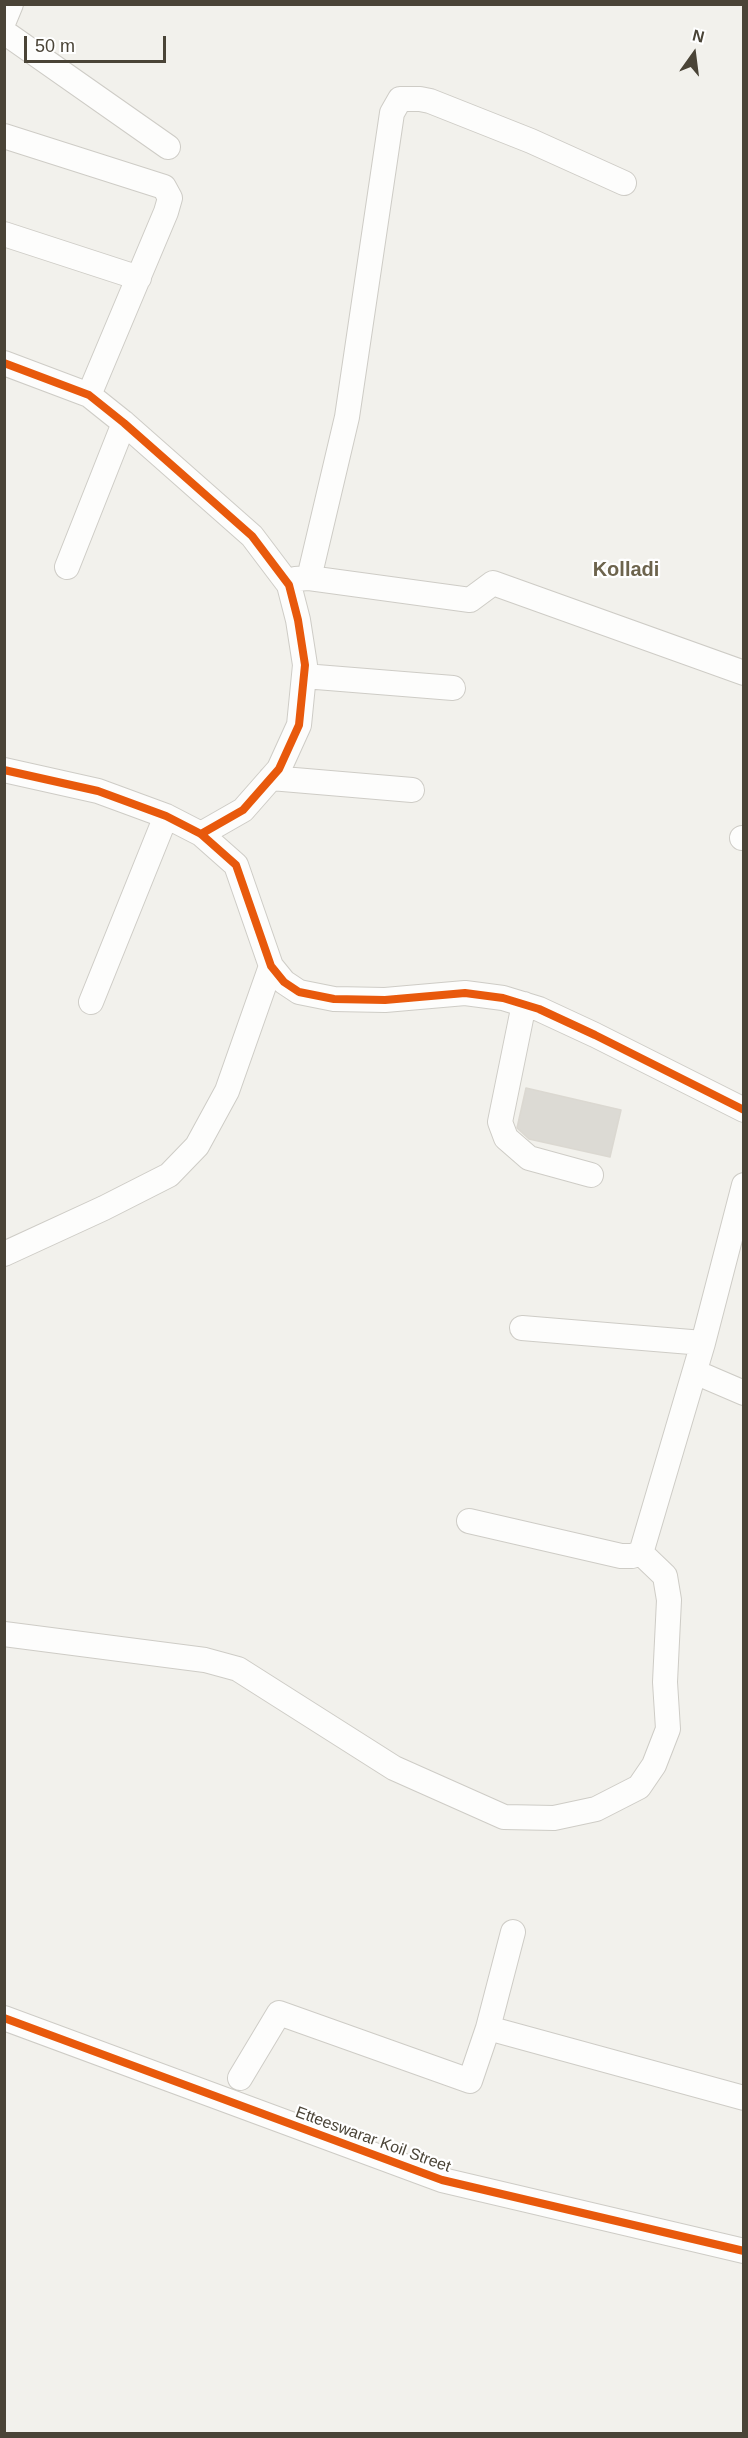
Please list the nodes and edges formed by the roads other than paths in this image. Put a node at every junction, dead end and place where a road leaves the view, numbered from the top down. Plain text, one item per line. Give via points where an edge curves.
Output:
1 (11, 4) edge
2 (4, 21) edge
3 (4, 32) edge
4 (4, 136) edge
5 (168, 147) dead end
6 (624, 183) dead end
7 (4, 234) edge
8 (139, 278) junction
9 (4, 363) edge
10 (89, 395) junction
11 (124, 423) junction
12 (67, 567) dead end
13 (309, 578) junction
14 (285, 580) junction
15 (744, 673) edge
16 (304, 676) junction
17 (453, 688) dead end
18 (4, 770) edge
19 (271, 778) junction
20 (412, 790) dead end
21 (166, 816) junction
22 (201, 834) junction
23 (271, 966) junction
24 (91, 1002) dead end
25 (524, 1004) junction
26 (744, 1110) edge
27 (591, 1175) dead end
28 (744, 1185) edge
29 (4, 1254) edge
30 (522, 1328) dead end
31 (703, 1343) junction
32 (695, 1372) junction
33 (744, 1394) edge
34 (469, 1521) dead end
35 (641, 1553) junction
36 (4, 1634) edge
37 (513, 1932) dead end
38 (4, 2018) edge
39 (488, 2028) junction
40 (240, 2078) dead end
41 (744, 2098) edge
42 (744, 2251) edge

1 - 2 street
3 - 5 street
4 - 8 street via 164,187 170,198
6 - 13 street via 430,101 400,99 392,113 347,417
7 - 8 street
8 - 10 street
9 - 10 street
10 - 11 street
11 - 12 street
11 - 14 street via 252,536
13 - 14 street
13 - 15 street via 470,600 493,583
14 - 16 street via 298,620
16 - 17 street
16 - 19 street via 299,725
18 - 21 street via 98,791
19 - 20 street
19 - 22 street via 243,810
21 - 22 street
21 - 24 street
22 - 23 street via 236,865
23 - 25 street via 299,992 334,999 385,1000 465,993
23 - 29 street via 227,1091 190,1153 169,1175
25 - 26 street
25 - 27 street via 500,1122 506,1138 529,1158
28 - 31 street
30 - 31 street
31 - 32 street
32 - 33 street
32 - 35 street
34 - 35 street via 621,1556
35 - 36 street via 665,1576 669,1600 665,1682 668,1729 654,1765 639,1787 596,1809 554,1818 504,1817 394,1768 238,1669 205,1660
37 - 39 street
38 - 42 street, Etteeswarar Koil Street via 442,2180
39 - 40 street via 470,2081 279,2013
39 - 41 street

